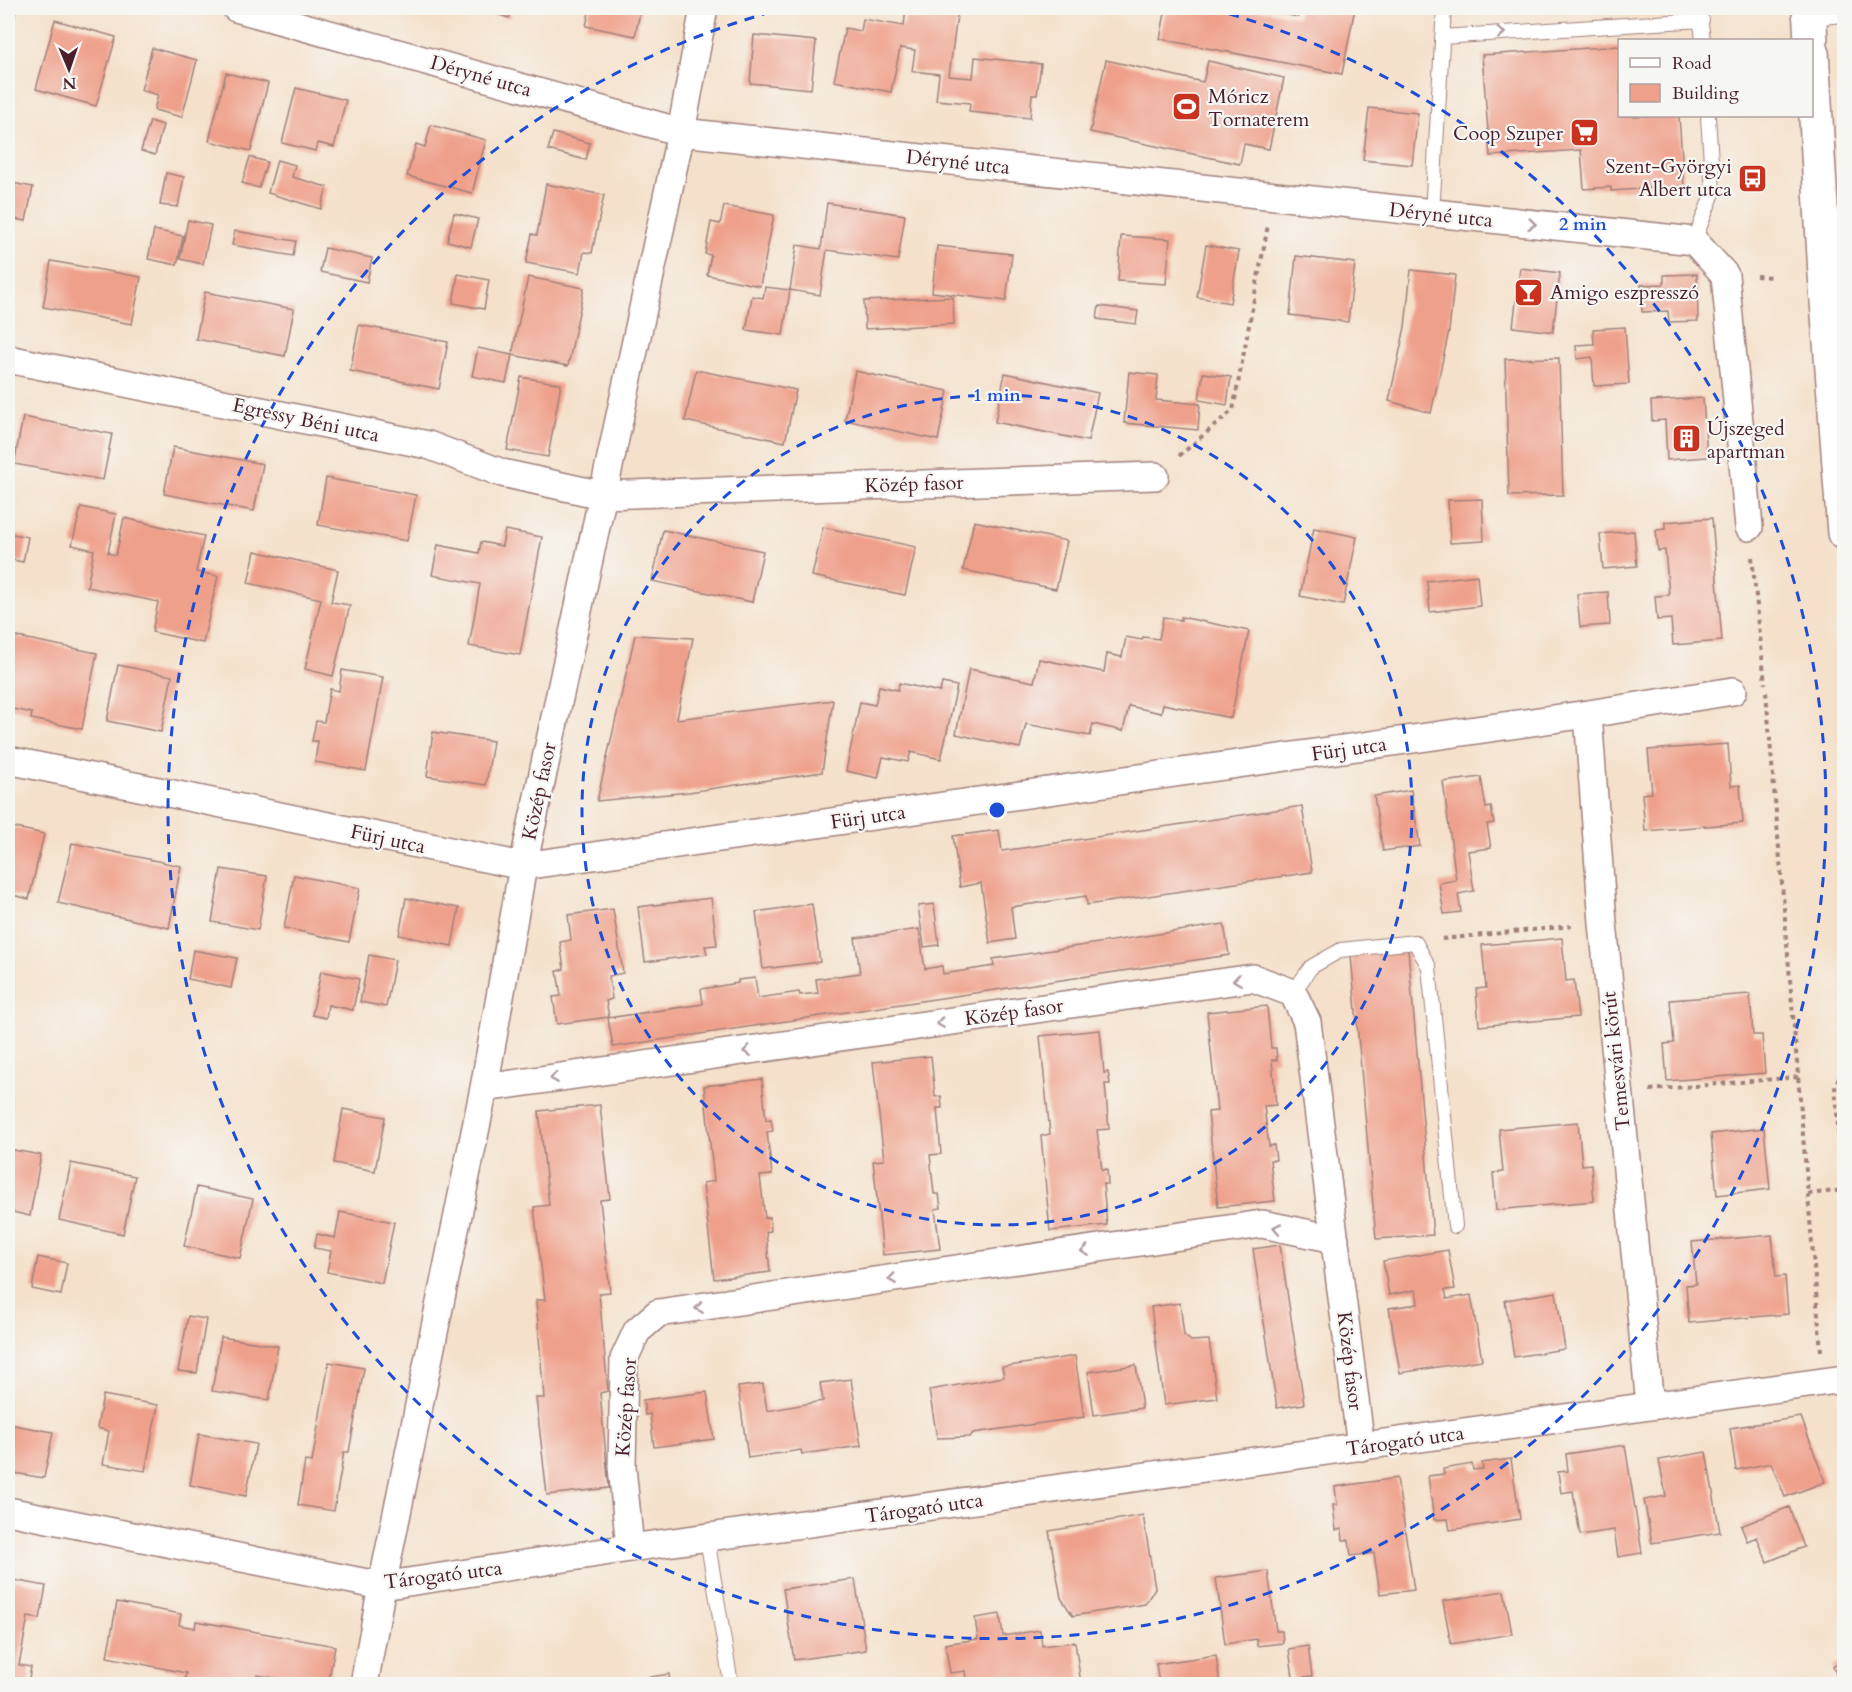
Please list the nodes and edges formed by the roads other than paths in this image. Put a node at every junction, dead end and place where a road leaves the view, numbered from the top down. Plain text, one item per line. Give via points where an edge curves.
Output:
1 (236, 8) edge
2 (704, 8) edge
3 (1444, 8) edge
4 (1701, 14) edge
5 (1845, 15) edge
6 (1810, 22) edge
7 (1442, 37) junction
8 (1703, 39) edge
9 (1813, 68) edge
10 (1708, 117) edge
11 (681, 132) junction
12 (1432, 214) junction
13 (1694, 241) junction
14 (8, 359) edge
15 (1155, 476) road end
16 (602, 495) junction
17 (1749, 527) road end
18 (1845, 533) edge
19 (1733, 692) dead end
20 (1588, 714) junction
21 (8, 760) edge
22 (523, 866) junction
23 (1293, 993) junction
24 (484, 1088) junction
25 (1455, 1226) dead end
26 (1335, 1239) junction
27 (1834, 1381) edge
28 (1650, 1406) junction
29 (1361, 1447) junction
30 (8, 1510) edge
31 (706, 1538) junction
32 (630, 1548) junction
33 (382, 1586) junction
34 (364, 1684) edge
35 (731, 1684) edge

1 - 11 street, Déryné utca
2 - 11 street, Közép fasor
3 - 7 lane
7 -> 4 lane
4 - 8 lane
5 - 6 lane
7 - 12 lane
9 - 18 main road
10 - 13 lane via 1713,193
11 - 12 street, Déryné utca
11 - 16 street, Közép fasor
12 -> 13 street, Déryné utca
13 - 17 street via 1725,275
14 - 16 street, Egressy Béni utca via 428,445 502,473
15 - 16 street, Közép fasor
16 - 22 street, Közép fasor
19 - 20 street, Fürj utca
20 - 22 street, Fürj utca
20 - 28 street, Temesvári körút via 1603,922
21 - 22 street, Fürj utca
22 - 24 street, Közép fasor
23 -> 24 street, Közép fasor via 1253,978
23 - 25 lane via 1311,967 1341,950 1415,942 1429,967
23 - 26 street, Közép fasor via 1307,1022
24 - 33 street, Közép fasor
26 - 29 street, Közép fasor
26 -> 32 street, Közép fasor via 1262,1224 658,1313 637,1331 624,1359 622,1467
27 - 28 street, Tárogató utca
28 - 29 street, Tárogató utca
29 - 31 street, Tárogató utca
30 - 33 street, Tárogató utca
31 - 32 street, Tárogató utca
31 - 35 lane
32 - 33 street, Tárogató utca
33 - 34 street, Közép fasor

